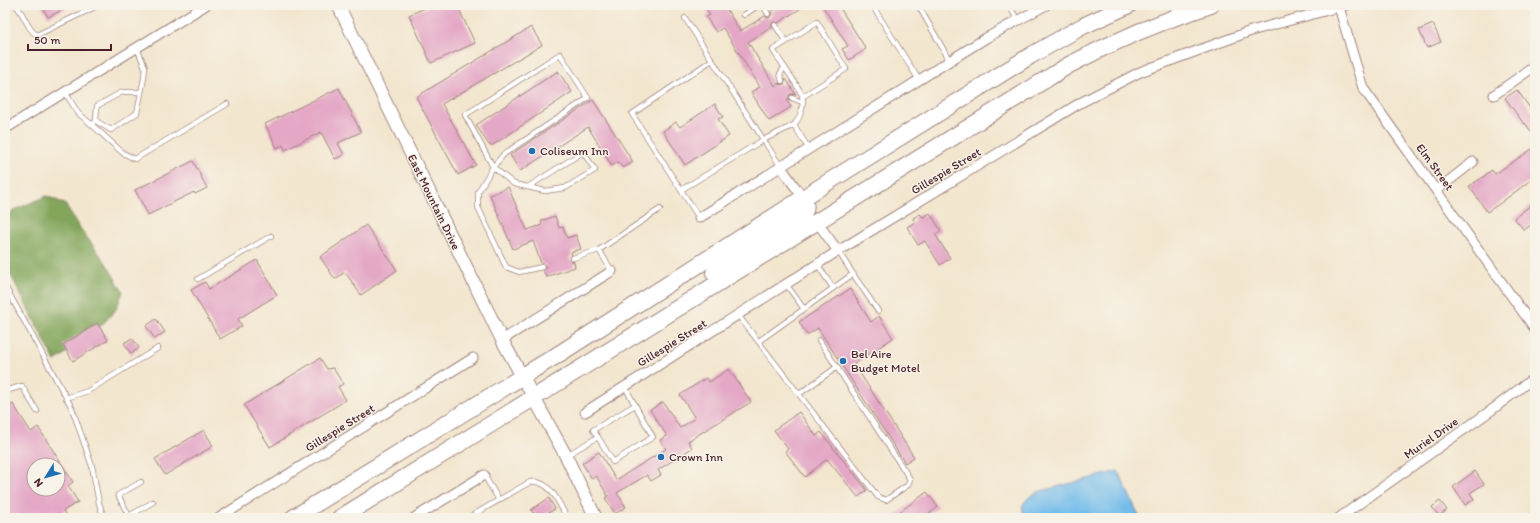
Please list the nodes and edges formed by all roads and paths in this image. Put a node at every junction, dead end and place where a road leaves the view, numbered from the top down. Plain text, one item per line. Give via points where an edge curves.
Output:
1 (15, 5) edge
2 (98, 5) edge
3 (338, 5) edge
4 (760, 5) edge
5 (763, 5) edge
6 (872, 5) edge
7 (918, 5) edge
8 (1009, 5) edge
9 (1046, 5) edge
10 (1129, 5) edge
11 (1211, 5) edge
12 (201, 6) edge
13 (1342, 6) edge
14 (768, 14) dead end
15 (744, 15) dead end
16 (685, 18) dead end
17 (1018, 20) junction
18 (775, 25) dead end
19 (786, 42) junction
20 (137, 48) junction
21 (712, 60) junction
22 (950, 61) junction
23 (1535, 66) edge
24 (784, 68) junction
25 (919, 80) junction
26 (782, 82) dead end
27 (65, 92) junction
28 (140, 92) junction
29 (1494, 95) dead end
30 (792, 98) dead end
31 (802, 99) junction
32 (227, 104) dead end
33 (96, 121) junction
34 (91, 124) junction
35 (794, 124) junction
36 (5, 129) edge
37 (763, 140) junction
38 (809, 149) junction
39 (1473, 162) dead end
40 (493, 167) junction
41 (781, 167) junction
42 (528, 187) junction
43 (681, 190) junction
44 (1437, 190) junction
45 (803, 198) junction
46 (660, 209) dead end
47 (699, 218) joint
48 (817, 222) junction
49 (271, 236) dead end
50 (599, 250) junction
51 (838, 251) junction
52 (573, 258) dead end
53 (817, 264) junction
54 (542, 267) dead end
55 (612, 271) joint
56 (853, 274) junction
57 (198, 279) dead end
58 (786, 284) junction
59 (5, 286) edge
60 (833, 288) junction
61 (804, 309) junction
62 (878, 311) dead end
63 (738, 315) junction
64 (643, 328) junction
65 (1535, 329) edge
66 (502, 340) junction
67 (819, 340) dead end
68 (759, 342) junction
69 (158, 348) dead end
70 (474, 358) dead end
71 (837, 367) junction
72 (523, 376) junction
73 (1535, 377) edge
74 (625, 387) junction
75 (5, 391) edge
76 (799, 394) junction
77 (534, 396) junction
78 (66, 398) junction
79 (635, 405) junction
80 (37, 411) dead end
81 (585, 412) dead end
82 (598, 437) junction
83 (566, 456) junction
84 (484, 475) joint
85 (141, 482) dead end
86 (499, 500) junction
87 (153, 502) dead end
88 (594, 517) edge
89 (104, 518) edge
90 (219, 518) edge
91 (293, 518) edge
92 (340, 518) edge
93 (414, 518) edge
94 (468, 518) edge
95 (567, 518) edge
96 (1339, 518) edge

1 - 2 lane via 32,32 37,35
3 - 66 street, East Mountain Drive
4 - 15 lane
5 - 14 lane
6 - 25 lane
7 - 22 lane
8 - 17 lane
9 - 17 street
10 - 45 highway via 1083,26 1030,56
11 - 48 highway via 1141,29 1069,65
12 - 20 street
13 - 44 street, Elm Street via 1363,88
13 - 51 street, Gillespie Street via 1251,31 1140,72 1080,103
16 - 21 lane
17 - 22 street
18 - 19 lane
19 - 24 lane via 773,50
19 - 31 lane via 817,22 846,69
20 - 27 street
20 - 28 lane via 145,67
21 - 37 lane
21 - 43 lane via 632,114
22 - 25 street
23 - 29 street
24 - 26 lane via 780,74
24 - 31 lane
25 - 38 street
27 - 34 lane via 78,113
27 - 36 street
28 - 33 lane via 122,92 97,106
28 - 33 lane via 137,113 111,130
30 - 31 lane
31 - 35 lane via 801,113
32 - 34 lane via 135,159 123,153
33 - 34 lane
35 - 37 lane
35 - 38 lane
37 - 41 lane
37 - 43 lane
38 - 41 street
39 - 44 street
40 - 40 lane via 465,115 560,54 588,98 504,154
40 - 42 lane via 514,184
40 - 54 lane via 478,192 478,207 506,267 518,272
41 - 45 street
41 - 47 street
42 - 42 lane via 545,191 565,188 595,170 583,152
43 - 47 lane
44 - 65 street, Elm Street
45 - 64 highway via 806,209 803,214 700,283
45 - 72 highway
46 - 50 lane
48 - 51 street
48 - 64 highway
49 - 57 lane
50 - 52 lane
50 - 55 lane
51 - 53 street, Gillespie Street
51 - 56 lane
53 - 58 street, Gillespie Street
53 - 60 lane
55 - 66 street
56 - 60 lane
56 - 62 lane
58 - 61 lane
58 - 63 street, Gillespie Street
59 - 78 lane
60 - 61 lane
61 - 68 lane
63 - 68 lane
63 - 74 street, Gillespie Street
64 - 77 highway
66 - 72 street, East Mountain Drive
67 - 71 lane
68 - 76 lane
69 - 78 lane via 88,391
70 - 90 street, Gillespie Street
71 - 76 lane
71 - 76 lane via 910,479 908,485 886,500 878,497
72 - 77 street, East Mountain Drive
72 - 91 highway
73 - 96 street, Muriel Drive
74 - 79 lane
74 - 81 street, Gillespie Street
75 - 80 lane via 22,386
77 - 83 street, East Mountain Drive
77 - 92 highway
78 - 89 lane via 72,408 92,466
79 - 82 lane via 593,430
79 - 82 lane via 653,437 613,462
82 - 83 lane
83 - 88 street, East Mountain Drive
84 - 86 lane
84 - 93 street
85 - 87 lane via 118,495 129,516
86 - 94 lane
86 - 95 lane via 530,482 537,481 554,493

